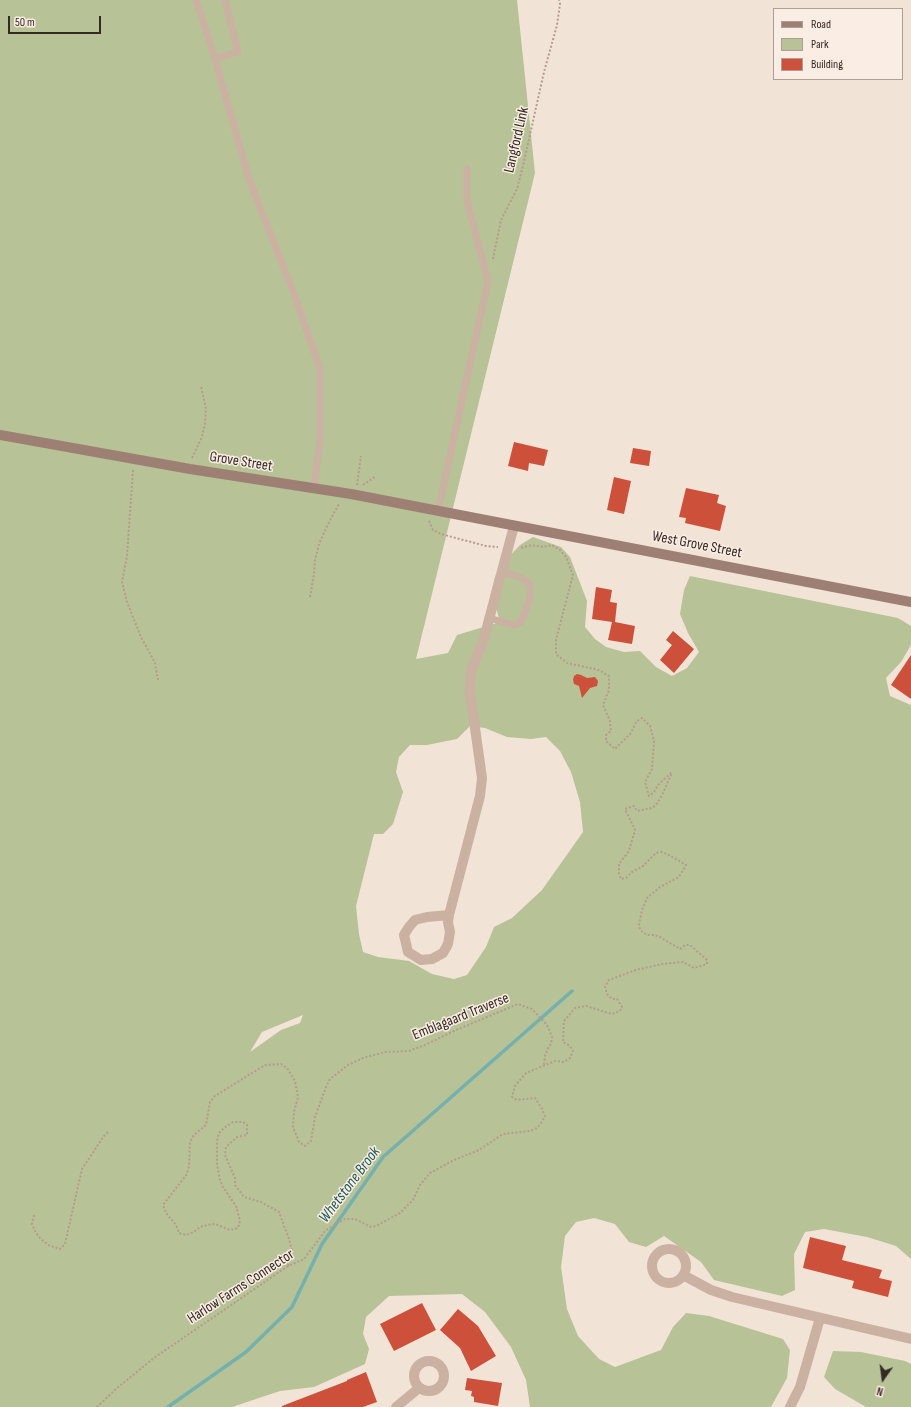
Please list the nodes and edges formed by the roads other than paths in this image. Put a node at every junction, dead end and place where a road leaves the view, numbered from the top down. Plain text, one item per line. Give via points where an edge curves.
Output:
1 (196, 0) edge
2 (225, 0) edge
3 (215, 59) junction
4 (467, 169) dead end
5 (0, 435) edge
6 (314, 489) junction
7 (438, 510) junction
8 (476, 519) joint
9 (514, 526) junction
10 (501, 571) junction
11 (911, 602) edge
12 (489, 618) junction
13 (449, 915) junction
14 (683, 1275) dead end
15 (820, 1318) junction
16 (911, 1339) edge
17 (420, 1388) dead end
18 (396, 1407) edge
19 (790, 1407) edge

1 - 3 lane
2 - 3 lane via 238,52
3 - 6 lane via 249,179 320,368 320,439
4 - 7 lane via 467,201 488,281
5 - 6 main road, Grove Street
6 - 7 main road, Grove Street
7 - 8 main road, Grove Street
8 - 9 main road, West Grove Street
9 - 10 street
9 - 11 main road, West Grove Street
10 - 12 street
10 - 12 lane via 522,578 530,585 530,597 520,623 514,625
12 - 13 street via 483,642 471,670 470,692 482,778 480,796
13 - 13 street via 450,932 443,953 432,959 421,960 408,952 404,935 415,920
14 - 15 street via 711,1290 732,1297
15 - 16 street
15 - 19 street via 800,1387
17 - 18 street

